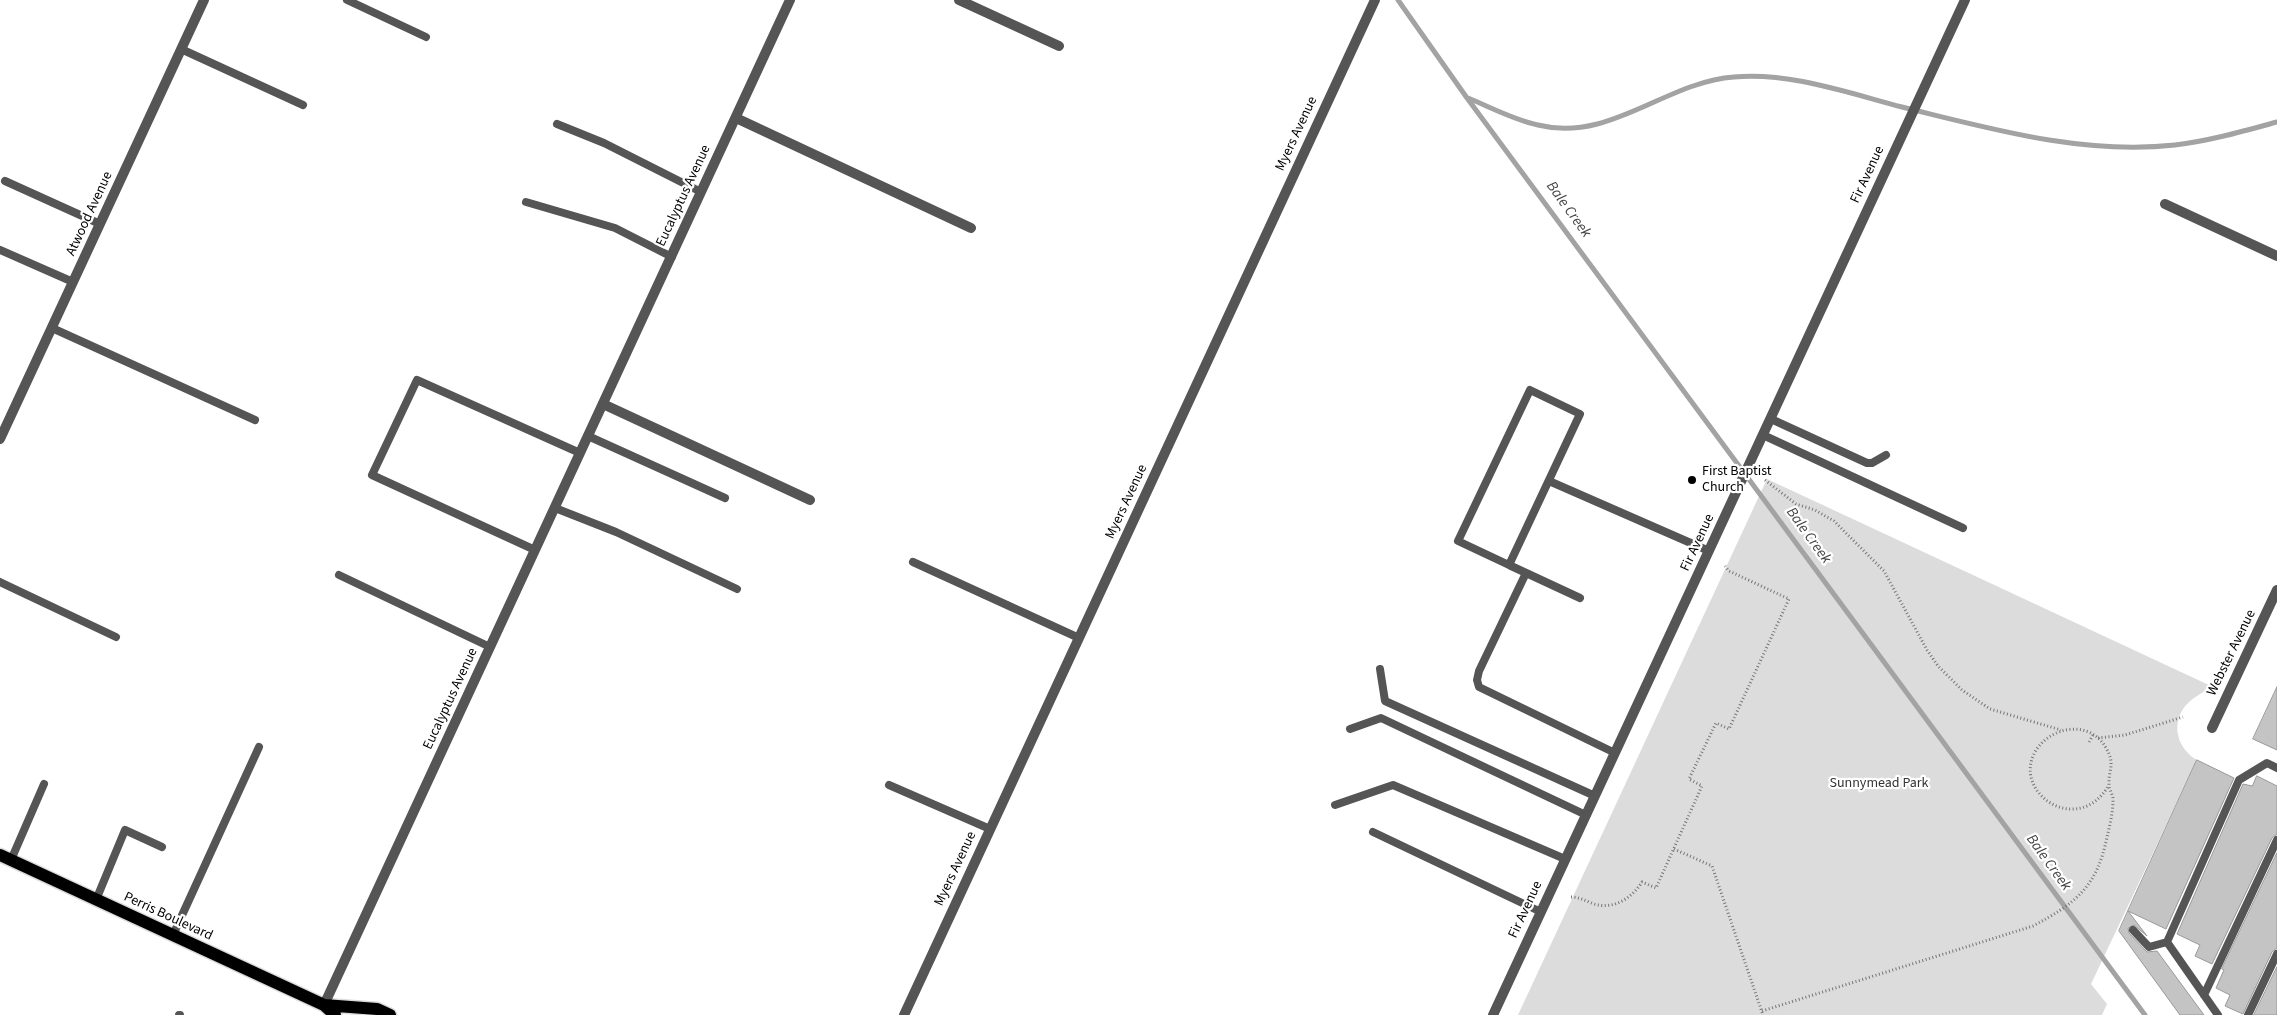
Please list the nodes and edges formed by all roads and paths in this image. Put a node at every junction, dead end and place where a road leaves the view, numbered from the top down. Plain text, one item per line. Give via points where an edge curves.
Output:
1 (204, 0) edge
2 (347, 0) edge
3 (790, 0) edge
4 (959, 0) edge
5 (1375, 0) edge
6 (1964, 0) edge
7 (426, 38) dead end
8 (1059, 46) dead end
9 (182, 49) junction
10 (302, 105) dead end
11 (736, 118) junction
12 (557, 124) dead end
13 (5, 181) dead end
14 (701, 192) junction
15 (526, 202) dead end
16 (2165, 204) dead end
17 (100, 224) junction
18 (971, 228) dead end
19 (0, 250) edge
20 (672, 256) junction
21 (2277, 256) edge
22 (73, 282) junction
23 (52, 328) junction
24 (603, 404) junction
25 (1770, 419) junction
26 (255, 420) dead end
27 (1763, 435) junction
28 (588, 436) junction
29 (0, 439) edge
30 (580, 453) junction
31 (1886, 455) dead end
32 (1765, 480) dead end
33 (1549, 481) junction
34 (725, 498) dead end
35 (810, 500) dead end
36 (555, 508) junction
37 (1963, 528) dead end
38 (535, 550) junction
39 (1709, 551) junction
40 (913, 562) dead end
41 (1509, 565) junction
42 (1725, 566) dead end
43 (1526, 572) junction
44 (339, 575) dead end
45 (0, 582) edge
46 (737, 589) dead end
47 (2277, 590) edge
48 (1580, 598) dead end
49 (116, 637) dead end
50 (1079, 638) junction
51 (490, 647) junction
52 (1380, 669) dead end
53 (2183, 717) dead end
54 (2212, 728) dead end
55 (1350, 729) dead end
56 (2061, 730) junction
57 (2093, 735) junction
58 (2098, 738) junction
59 (2088, 742) dead end
60 (259, 747) dead end
61 (1615, 753) junction
62 (2277, 768) edge
63 (44, 784) dead end
64 (889, 785) dead end
65 (2109, 785) junction
66 (1595, 796) junction
67 (1335, 805) dead end
68 (1586, 815) junction
69 (990, 828) junction
70 (1373, 832) dead end
71 (2277, 840) edge
72 (162, 847) dead end
73 (1674, 848) junction
74 (5, 858) edge
75 (1565, 859) junction
76 (1571, 897) dead end
77 (96, 900) junction
78 (1541, 912) junction
79 (2133, 930) dead end
80 (173, 936) junction
81 (2167, 942) junction
82 (2277, 954) edge
83 (2204, 995) junction
84 (324, 1005) junction
85 (1762, 1013) edge
86 (335, 1015) edge
87 (390, 1015) edge
88 (904, 1015) edge
89 (1492, 1015) edge
90 (2218, 1015) edge
91 (2248, 1015) edge

1 - 9 street, Atwood Avenue
2 - 7 lane
3 - 11 street, Eucalyptus Avenue
4 - 8 street
5 - 50 street, Myers Avenue
6 - 25 street, Fir Avenue
9 - 10 lane
9 - 17 street, Atwood Avenue
11 - 14 street, Eucalyptus Avenue
11 - 18 street
12 - 14 lane via 604,143
13 - 17 lane
14 - 20 street, Eucalyptus Avenue
15 - 20 lane via 615,228
16 - 21 street
17 - 22 street, Atwood Avenue
19 - 22 lane
20 - 24 street, Eucalyptus Avenue
22 - 23 street, Atwood Avenue
23 - 26 lane
23 - 29 street, Atwood Avenue
24 - 28 street, Eucalyptus Avenue
24 - 35 street
25 - 27 street, Fir Avenue
25 - 31 lane via 1867,463
27 - 37 lane
27 - 39 street, Fir Avenue
28 - 30 street, Eucalyptus Avenue
28 - 34 lane
30 - 36 street, Eucalyptus Avenue
30 - 38 lane via 417,380 372,475
32 - 56 path via 1796,504 1834,521 1884,571 1927,650 1962,690 1990,709
33 - 39 lane
33 - 41 lane
33 - 41 lane via 1580,414 1530,390 1458,541
36 - 38 street, Eucalyptus Avenue
36 - 46 lane via 616,532
38 - 51 street, Eucalyptus Avenue
39 - 61 street, Fir Avenue
40 - 50 lane
41 - 43 lane
42 - 73 path via 1729,571 1789,599 1729,729 1716,724 1689,779 1702,786
43 - 48 lane
43 - 61 lane via 1479,671 1479,688
44 - 51 lane
45 - 49 lane
47 - 54 street, Webster Avenue
50 - 69 street, Myers Avenue
51 - 84 street, Eucalyptus Avenue
52 - 66 lane via 1385,701
53 - 58 path via 2126,735
55 - 68 lane via 1381,718
56 - 57 path via 2074,728
56 - 65 path via 2040,744 2031,767 2032,780 2046,801 2069,810 2081,809 2103,796
57 - 58 path
57 - 59 path
58 - 65 path via 2111,760
60 - 80 lane
61 - 66 street, Fir Avenue
62 - 81 lane via 2267,763 2239,780
63 - 74 lane
64 - 69 lane
65 - 85 path via 2113,797 2104,852 2096,874 2084,891 2044,920
66 - 68 street, Fir Avenue
67 - 75 lane via 1393,785
68 - 75 street, Fir Avenue
69 - 88 street, Myers Avenue
70 - 78 lane
71 - 83 lane
72 - 77 lane via 125,830
73 - 76 path via 1656,888 1642,882 1627,899 1609,904 1597,905
73 - 85 path via 1712,866
74 - 77 main road, Perris Boulevard
75 - 78 street, Fir Avenue
77 - 80 main road, Perris Boulevard
78 - 89 street, Fir Avenue
79 - 81 lane via 2149,947
80 - 84 main road, Perris Boulevard
81 - 83 lane
82 - 91 lane
83 - 90 lane
84 - 86 main road, Perris Boulevard
84 - 87 main road, Perris Boulevard via 377,1009

